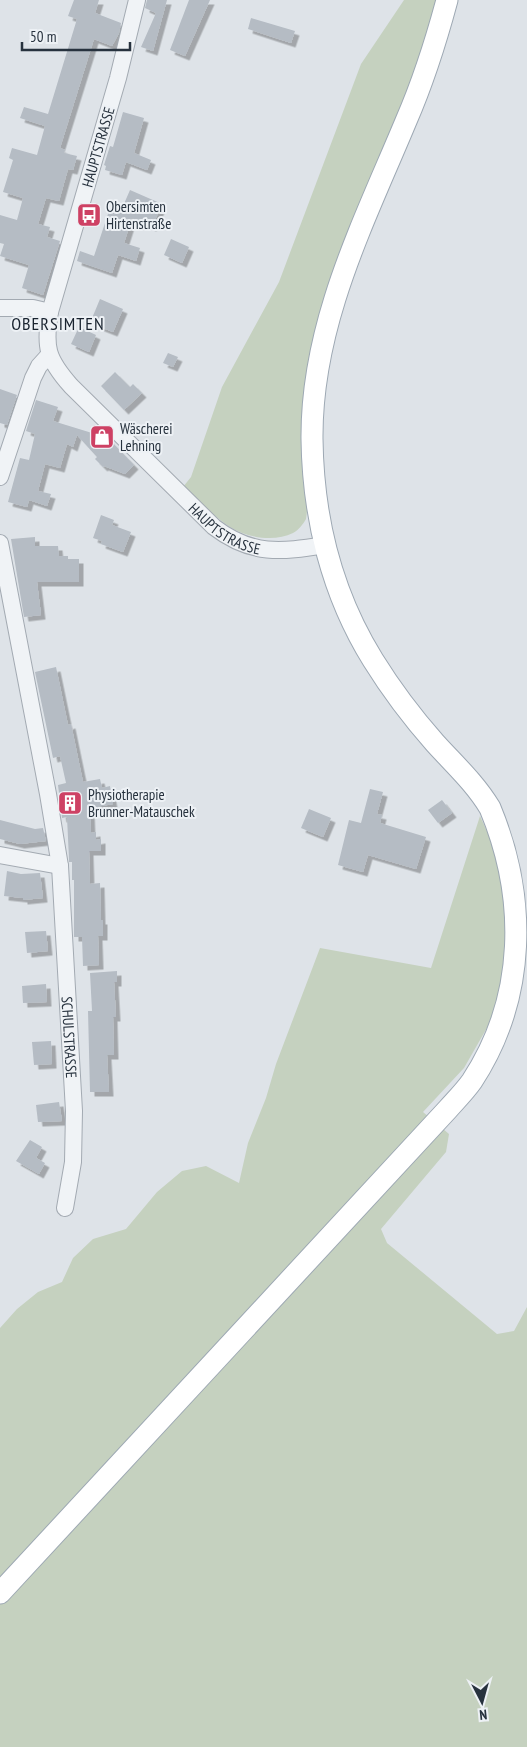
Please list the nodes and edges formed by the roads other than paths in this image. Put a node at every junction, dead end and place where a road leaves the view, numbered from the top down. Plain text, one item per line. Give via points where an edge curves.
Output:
1 (137, 0) edge
2 (447, 0) edge
3 (0, 308) edge
4 (50, 312) junction
5 (49, 354) junction
6 (0, 478) edge
7 (0, 543) edge
8 (325, 545) junction
9 (0, 855) edge
10 (60, 866) junction
11 (65, 1208) dead end
12 (0, 1593) edge

1 - 4 street, HAUPTSTRASSE via 118,78
2 - 8 main road via 431,55 344,268 325,331 315,384 312,438 316,494
3 - 4 street via 33,308
4 - 5 street, HAUPTSTRASSE
5 - 6 street via 33,378
5 - 8 street, HAUPTSTRASSE via 58,372 71,386 227,537 271,551
7 - 10 street, SCHULSTRASSE
8 - 12 main road via 347,608 372,659 413,718 465,774 489,806 509,842 519,871 526,919 523,964 516,989 493,1047 471,1082 448,1109
9 - 10 street
10 - 11 street, SCHULSTRASSE via 74,1110 73,1162

